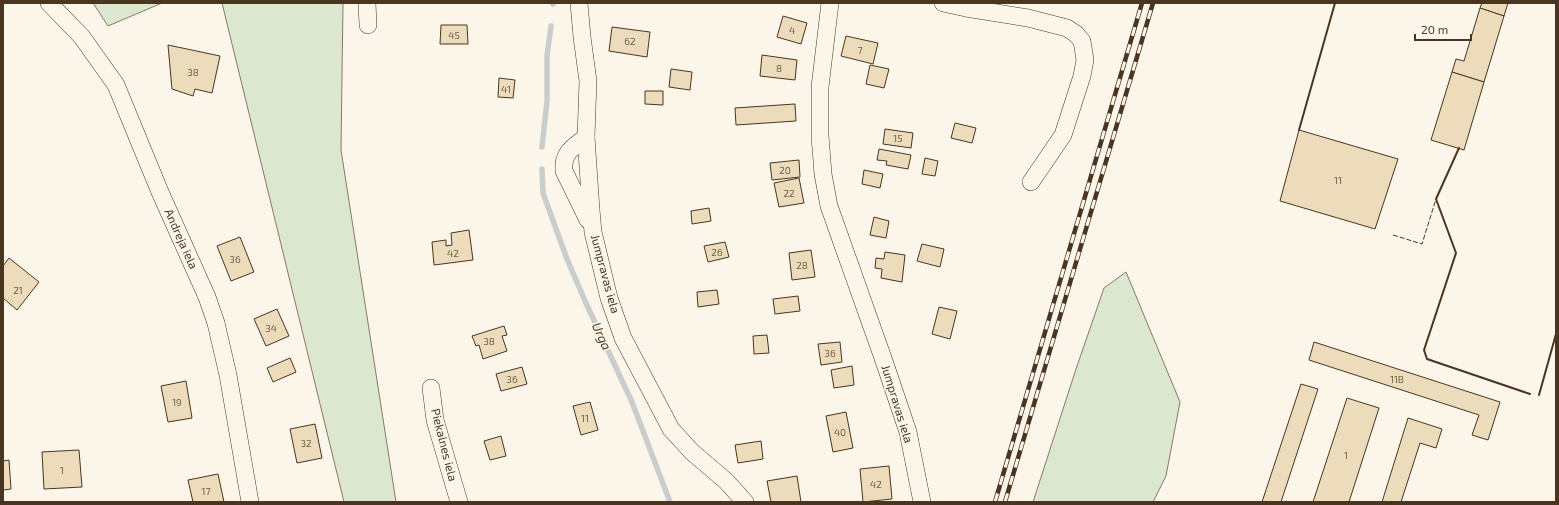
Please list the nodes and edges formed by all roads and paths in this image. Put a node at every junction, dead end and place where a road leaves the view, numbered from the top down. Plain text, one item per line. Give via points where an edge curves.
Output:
1 (49, 3) edge
2 (367, 3) edge
3 (579, 3) edge
4 (830, 3) edge
5 (942, 3) edge
6 (1030, 10) edge
7 (368, 25) dead end
8 (586, 137) junction
9 (1031, 182) dead end
10 (594, 232) junction
11 (431, 388) dead end
12 (250, 502) edge
13 (459, 502) edge
14 (745, 502) edge
15 (922, 502) edge

1 - 12 street, Andreja iela via 82,37 116,85 207,297 228,375
2 - 7 street
3 - 8 street, Jumpravas iela via 588,81
4 - 15 street, Jumpravas iela via 820,88 820,136 826,194 908,432
5 - 6 street via 966,8
6 - 9 street via 1076,34 1082,41 1085,60 1064,135
8 - 10 street, Jumpravas iela
8 - 10 street via 570,150 563,163 564,171
10 - 14 street, Jumpravas iela via 623,338 671,430
11 - 13 street, Piekalnes iela via 435,420

